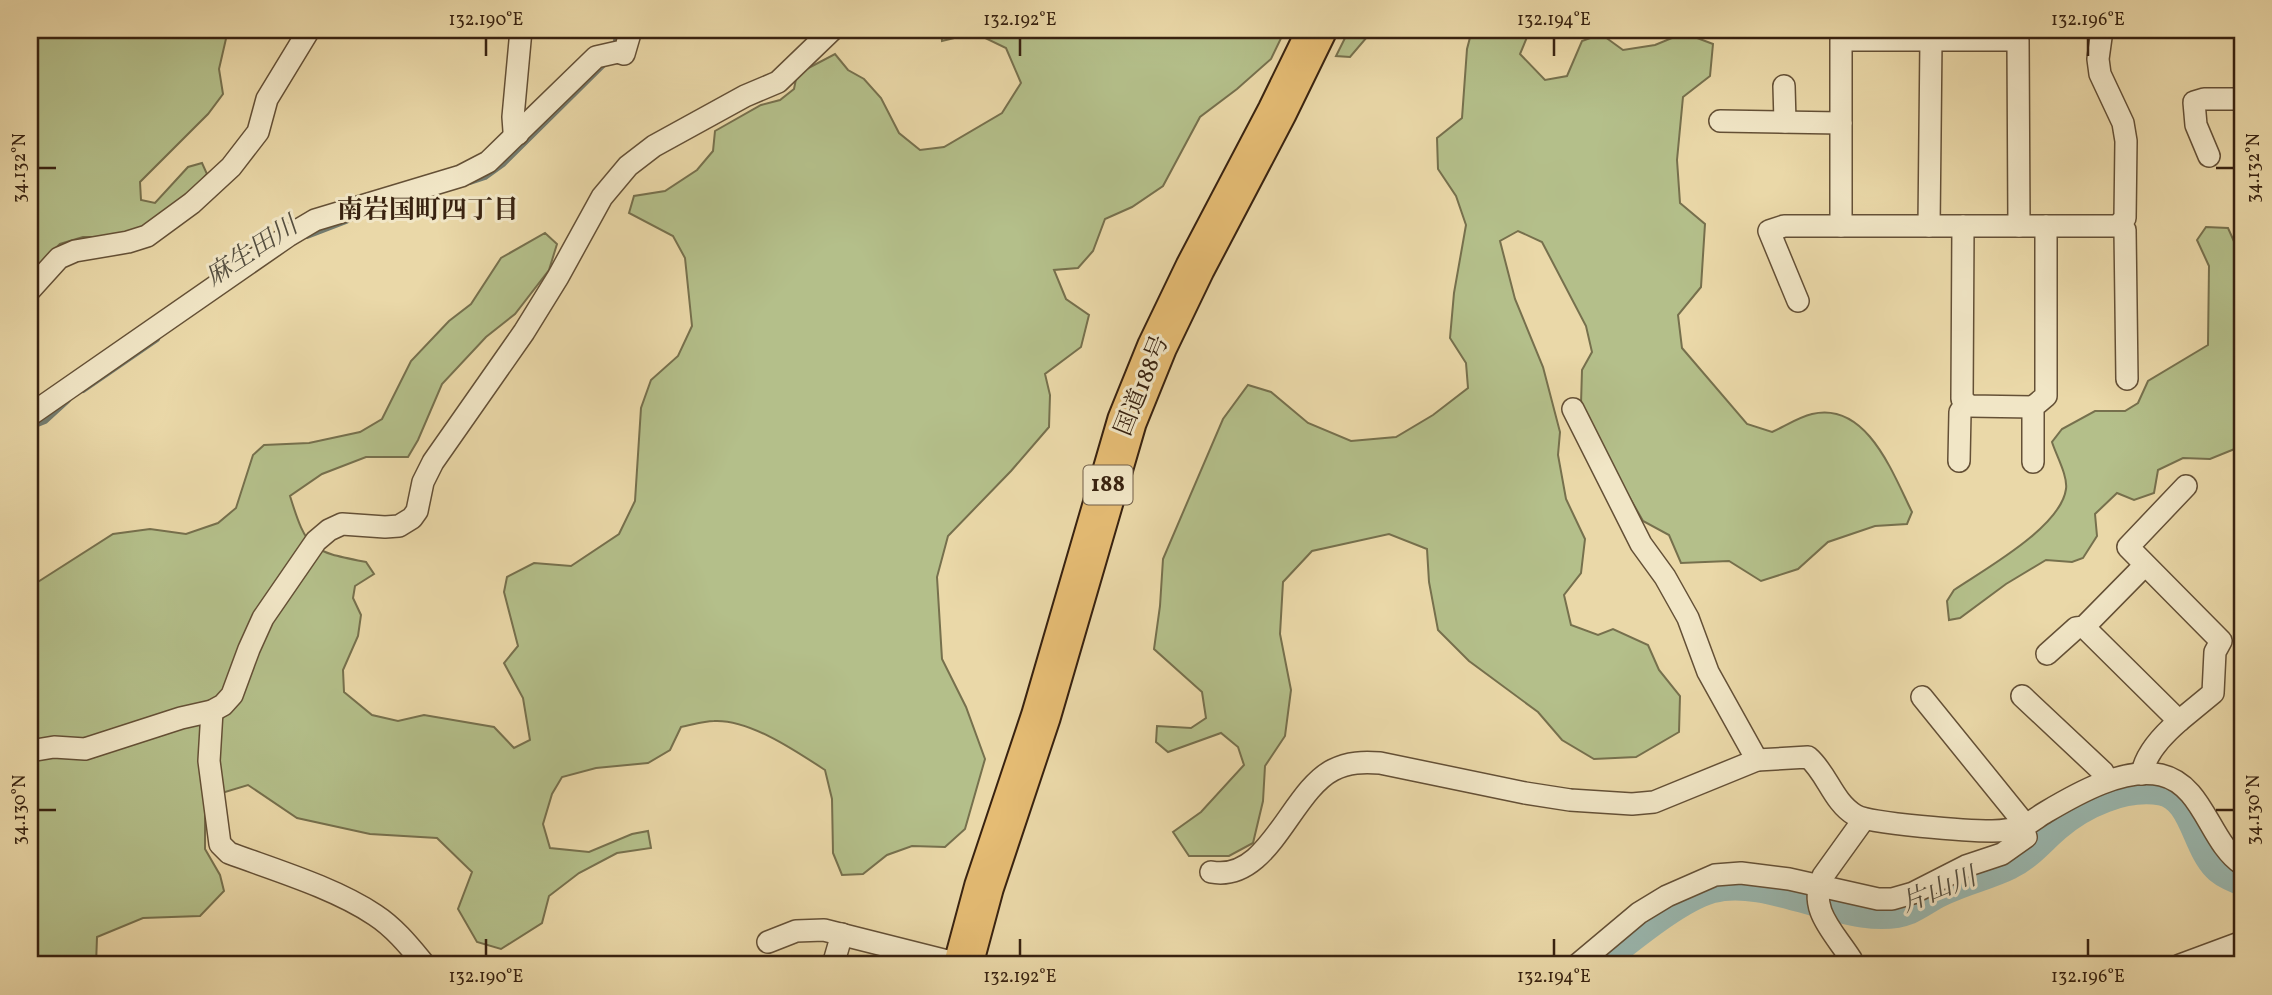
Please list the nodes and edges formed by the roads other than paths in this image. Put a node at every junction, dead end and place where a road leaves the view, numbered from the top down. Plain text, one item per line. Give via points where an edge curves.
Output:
1 (309, 30) edge
2 (521, 30) edge
3 (631, 30) edge
4 (832, 30) edge
5 (1317, 30) edge
6 (2102, 30) edge
7 (1931, 40) junction
8 (1784, 86) dead end
9 (2242, 99) edge
10 (1720, 121) dead end
11 (1785, 122) junction
12 (1841, 123) junction
13 (518, 134) junction
14 (2209, 156) dead end
15 (2120, 224) junction
16 (1841, 226) junction
17 (1929, 226) junction
18 (1963, 226) junction
19 (2019, 226) junction
20 (2046, 226) junction
21 (30, 289) edge
22 (1798, 301) dead end
23 (2127, 379) dead end
24 (1966, 402) junction
25 (2033, 407) junction
26 (1573, 409) dead end
27 (30, 415) edge
28 (1959, 461) dead end
29 (2033, 462) dead end
30 (2186, 486) dead end
31 (2145, 565) junction
32 (2084, 627) junction
33 (2232, 643) edge
34 (2047, 654) dead end
35 (2022, 696) dead end
36 (1922, 697) dead end
37 (212, 711) junction
38 (2179, 721) junction
39 (30, 751) edge
40 (1757, 760) junction
41 (2142, 774) junction
42 (2107, 780) junction
43 (1864, 819) junction
44 (2023, 826) junction
45 (2242, 864) edge
46 (1211, 872) dead end
47 (1818, 892) junction
48 (842, 934) junction
49 (768, 942) dead end
50 (2242, 942) edge
51 (425, 965) edge
52 (833, 965) edge
53 (963, 965) edge
54 (1577, 965) edge
55 (1853, 965) edge
56 (2180, 965) edge

1 - 21 street via 267,99 258,132 231,167 147,236 59,258
2 - 13 street via 513,117
3 - 13 street via 624,54 596,57
4 - 37 street via 778,82 654,146 628,166 602,197 524,331 433,462 412,518 399,526 342,524 316,541 263,618 232,695
5 - 53 highway, 国道188号 / 188 via 1195,268 1126,421
6 - 15 street via 2100,74 2123,123 2126,141 2125,218
7 - 12 street via 1841,40
7 - 17 street
7 - 19 street via 2018,40
8 - 11 street
9 - 14 street via 2194,102 2196,125
10 - 11 street
11 - 12 street
12 - 16 street
13 - 27 street via 488,162 461,176 315,220
15 - 20 street
15 - 23 street via 2125,230
16 - 17 street
16 - 22 street via 1784,226 1769,231
17 - 18 street
18 - 19 street
18 - 24 street via 1962,399
19 - 20 street
20 - 25 street via 2046,396
24 - 25 street via 1969,406
24 - 28 street via 1960,412
25 - 29 street
26 - 40 street via 1641,544 1688,618 1708,672
30 - 31 street via 2128,547
31 - 32 street
31 - 33 street
32 - 34 street via 2076,628
32 - 38 street
33 - 38 street via 2215,652 2213,693
35 - 42 street
36 - 44 street
37 - 39 street via 85,749
37 - 51 street via 209,761 220,844 229,853 354,902 400,936
38 - 41 street via 2164,734
40 - 43 street via 1808,757 1844,807
40 - 46 street via 1654,802 1632,804 1547,796 1355,762 1331,771 1312,787 1264,851 1224,875
41 - 42 street
41 - 45 street via 2162,775 2180,784
42 - 44 street
43 - 44 street via 1995,831
43 - 47 street
44 - 47 street via 2026,837 2002,855 1966,866 1913,893 1878,899
47 - 54 street via 1741,873 1715,875 1639,913
47 - 55 street
48 - 49 street via 796,931
48 - 52 street
48 - 53 street
50 - 56 street

